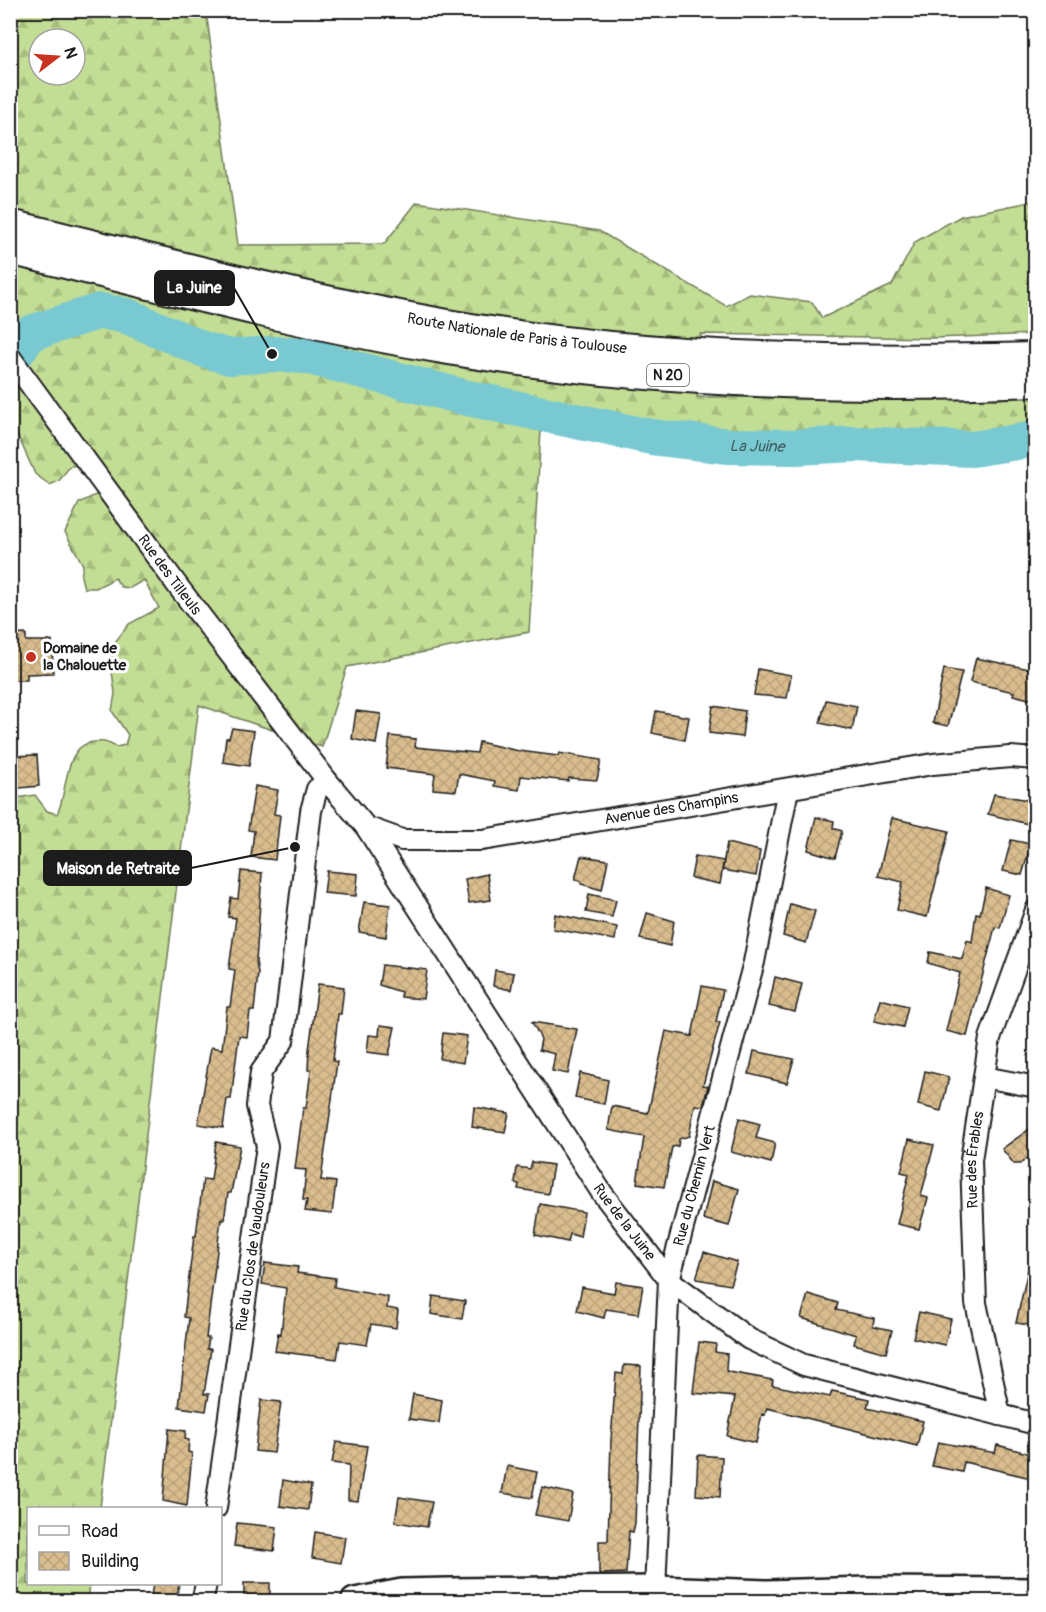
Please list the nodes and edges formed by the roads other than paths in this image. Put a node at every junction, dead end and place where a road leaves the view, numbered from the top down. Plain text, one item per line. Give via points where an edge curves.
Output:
1 (10, 225) edge
2 (10, 249) edge
3 (1035, 358) edge
4 (14, 361) edge
5 (1035, 381) edge
6 (1035, 759) edge
7 (328, 782) junction
8 (788, 789) junction
9 (366, 827) junction
10 (1035, 910) edge
11 (984, 1077) junction
12 (1035, 1087) edge
13 (669, 1280) junction
14 (1000, 1415) junction
15 (1035, 1425) edge
16 (216, 1507) edge
17 (206, 1585) edge
18 (655, 1590) junction
19 (1035, 1592) edge
20 (202, 1602) edge
21 (355, 1602) edge

1 - 3 main road, Route Nationale de Paris à Toulouse / N 20 via 321,300 454,326 569,341 691,355 921,361
2 - 5 main road, Route Nationale de Paris à Toulouse / N 20 via 304,322 567,366 691,377 925,385
4 - 7 street, Rue des Tilleuls via 180,589
6 - 8 street, Avenue des Champins via 1011,757 933,764
7 - 9 street, Avenue des Champins
7 - 16 street, Rue du Clos de Vaudouleurs via 317,789 311,811 283,1041 261,1072 257,1106 267,1146
8 - 9 street, Avenue des Champins via 482,840 402,840
8 - 13 street, Rue du Chemin Vert via 754,963
9 - 13 street, Rue de la Juine via 602,1193
10 - 11 street, Rue des Érables via 990,1038
11 - 12 street
11 - 14 street, Rue des Érables via 971,1160 976,1303
13 - 14 street, Rue de la Juine via 749,1339 804,1365
13 - 18 street, Rue du Chemin Vert
14 - 15 street, Rue de la Juine
17 - 20 street
18 - 19 main road via 767,1594
18 - 21 main road via 402,1593

